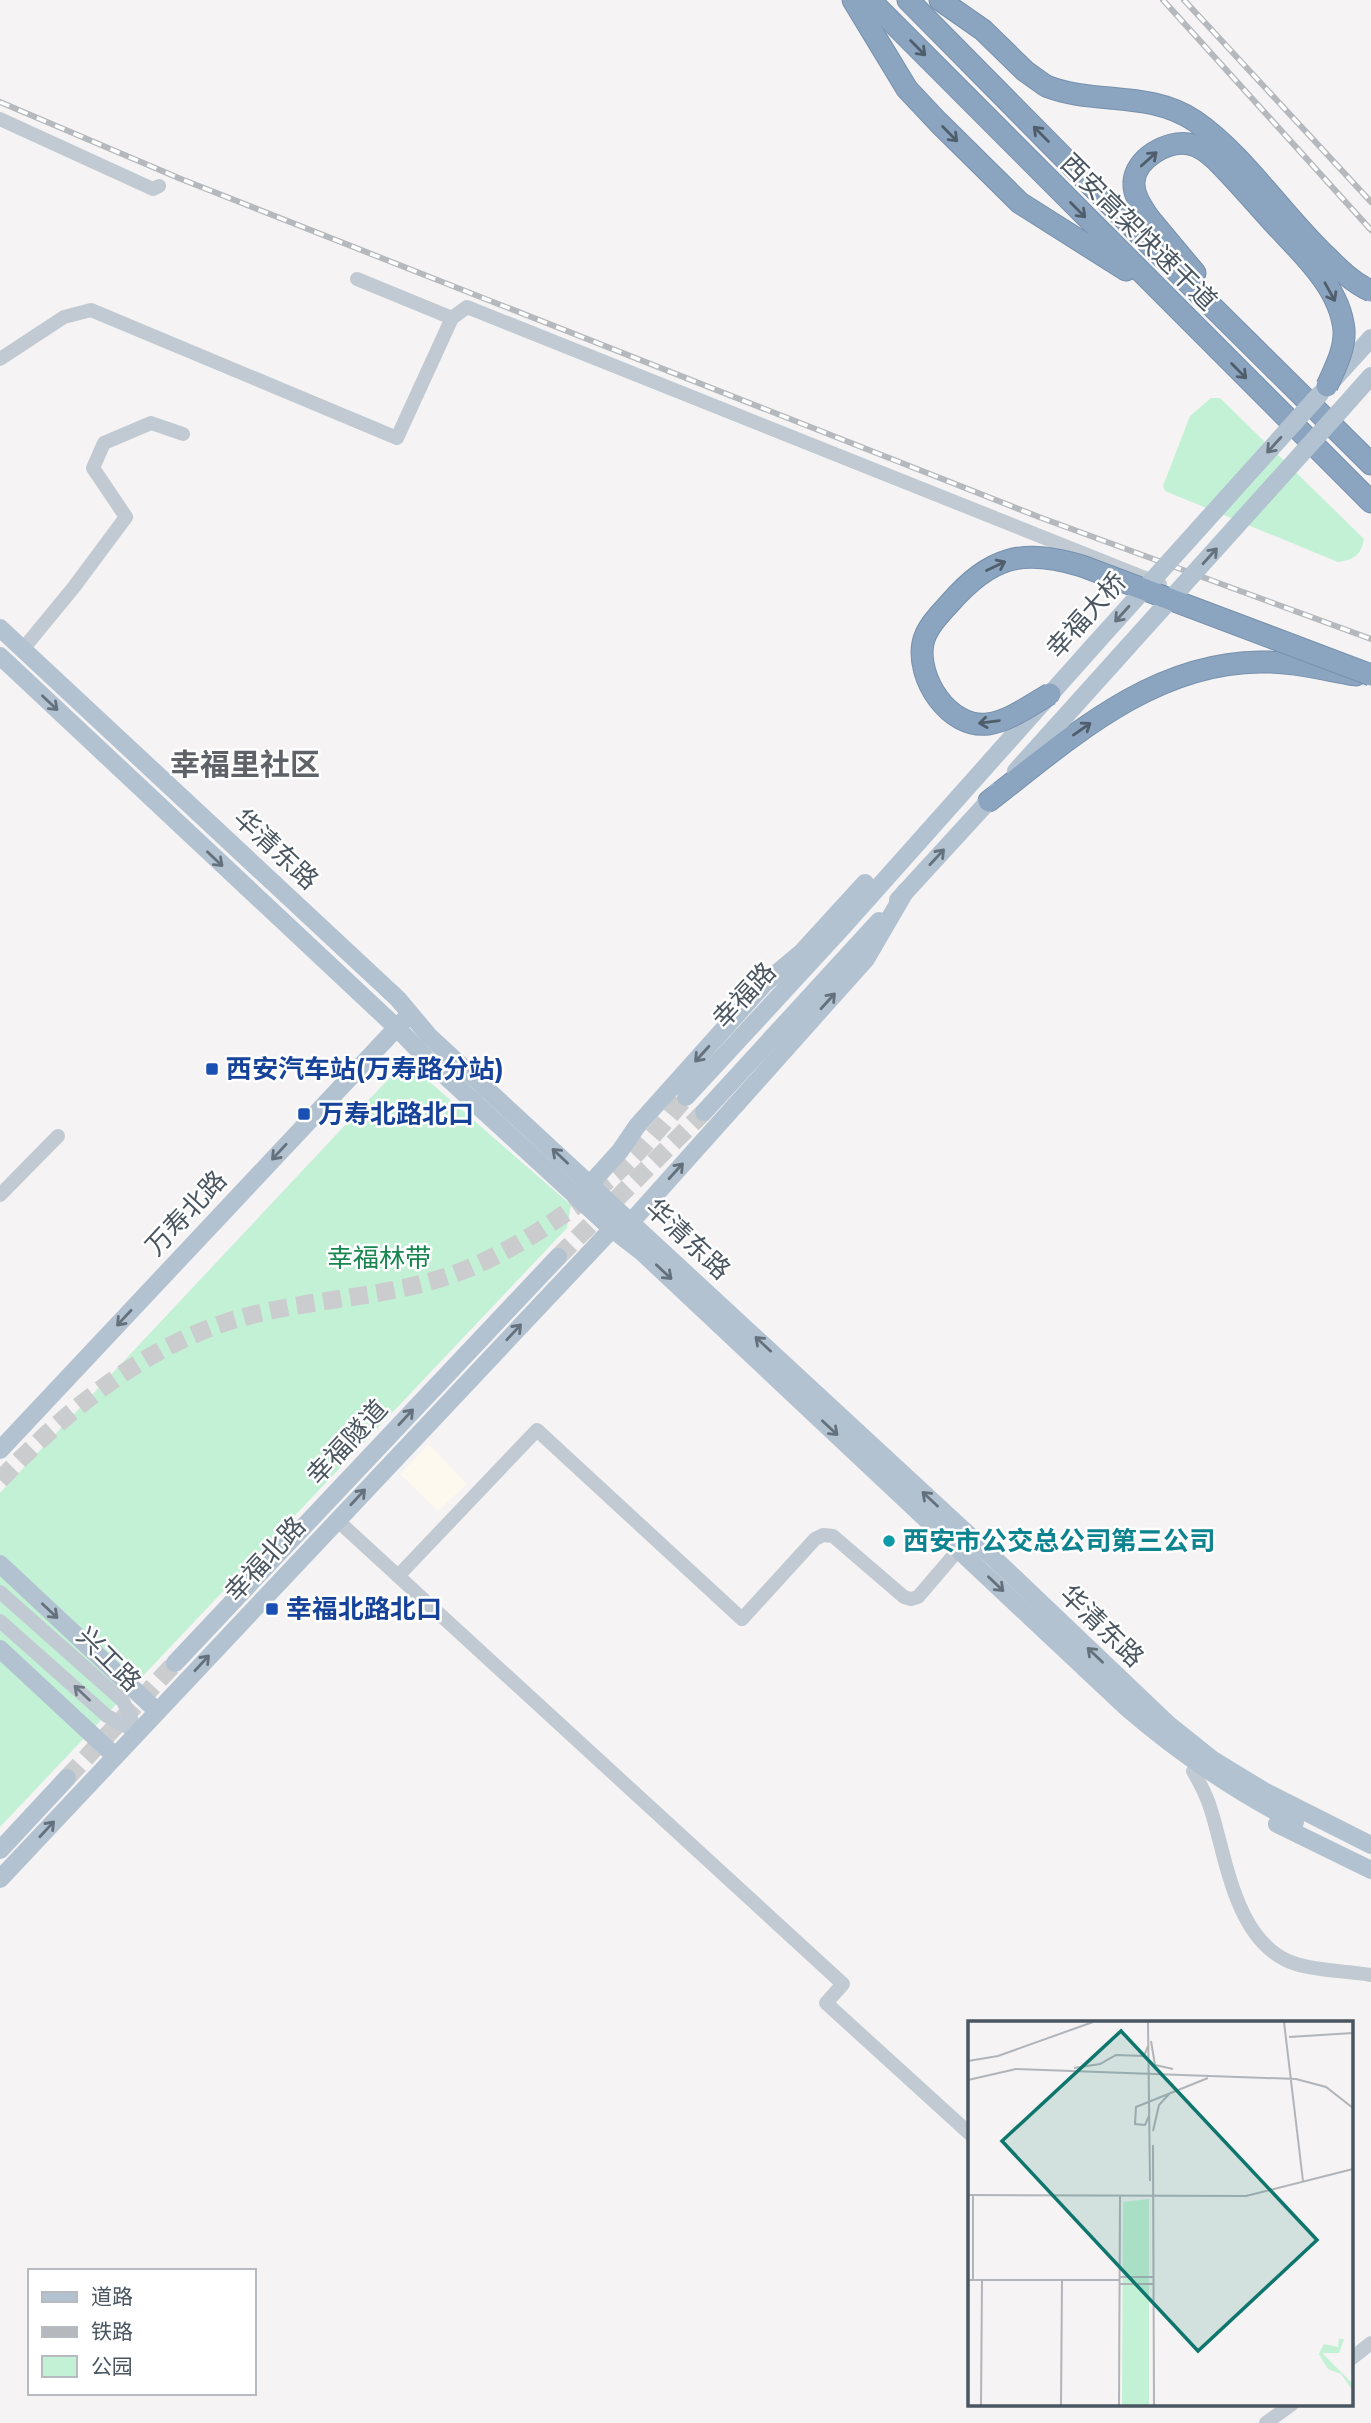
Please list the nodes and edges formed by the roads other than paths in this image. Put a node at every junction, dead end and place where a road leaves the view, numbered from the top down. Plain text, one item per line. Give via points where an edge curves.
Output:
1 (853, 0) edge
2 (870, 0) edge
3 (908, 0) edge
4 (940, 0) edge
5 (0, 119) edge
6 (159, 186) dead end
7 (357, 279) dead end
8 (1152, 285) junction
9 (1371, 291) edge
10 (452, 318) junction
11 (1371, 338) edge
12 (0, 359) edge
13 (1277, 371) junction
14 (1371, 376) edge
15 (1327, 386) junction
16 (183, 434) dead end
17 (1371, 464) edge
18 (1371, 502) edge
19 (1265, 627) dead end
20 (0, 628) edge
21 (23, 649) junction
22 (0, 656) edge
23 (1371, 677) edge
24 (1050, 694) junction
25 (957, 798) junction
26 (989, 801) junction
27 (841, 929) joint
28 (862, 951) junction
29 (410, 1013) junction
30 (397, 1028) junction
31 (686, 1097) tunnel mouth
32 (704, 1112) tunnel mouth
33 (58, 1136) dead end
34 (584, 1191) junction
35 (0, 1195) edge
36 (631, 1222) junction
37 (612, 1229) junction
38 (558, 1257) tunnel mouth
39 (0, 1450) edge
40 (337, 1520) junction
41 (959, 1549) junction
42 (0, 1564) edge
43 (398, 1576) junction
44 (0, 1592) edge
45 (0, 1621) edge
46 (0, 1649) edge
47 (175, 1663) tunnel mouth
48 (1086, 1669) junction
49 (1122, 1681) junction
50 (157, 1711) junction
51 (137, 1732) junction
52 (115, 1756) junction
53 (1193, 1771) junction
54 (67, 1778) tunnel mouth
55 (1371, 1833) edge
56 (1371, 1845) edge
57 (0, 1850) edge
58 (1371, 1858) edge
59 (1371, 1870) edge
60 (0, 1879) edge
61 (1371, 1975) edge
62 (968, 2132) edge
63 (1289, 2406) edge
64 (1266, 2423) edge

1 -> 8 highway via 907,89 1020,203
2 -> 8 highway, 西安高架快速干道
13 -> 3 highway, 西安高架快速干道
4 - 9 highway, bridge via 984,30 1046,86 1144,101 1194,120 1239,161 1311,243
5 - 6 street via 153,189
7 - 10 street
8 -> 18 highway, 西安高架快速干道
10 - 12 street via 397,438 91,310 64,317
10 - 19 street via 467,307
11 - 15 main road, 幸福大桥
13 -> 15 highway, bridge via 1138,200 1133,184 1138,170 1149,156 1167,146 1187,143 1217,161 1316,270 1336,303 1344,330 1339,359
13 - 17 highway, 西安高架快速干道
26 -> 14 main road, 幸福大桥, bridge
15 -> 24 main road, 幸福大桥, bridge
16 - 21 street via 151,423 104,443 93,468 126,517
20 - 21 main road, 华清东路
21 - 29 main road, 华清东路
22 -> 30 main road, 华清东路
24 -> 23 highway, bridge via 998,721 972,722 953,715 940,701 922,657 925,635 958,594 985,572 1019,557 1036,555 1082,566
26 -> 23 highway via 1113,708 1175,677 1261,662
24 - 25 main road, 幸福大桥, bridge
25 - 27 main road, 幸福大桥
25 -> 34 main road via 896,850 801,953 756,993
28 -> 26 main road, 幸福大桥 via 905,892
27 - 31 main road, 幸福路
28 - 32 main road, 幸福路
36 -> 28 main road
29 - 30 main road, 万寿北路
34 -> 29 main road, 华清东路
30 - 34 main road, 华清东路 via 428,1060
30 -> 39 main road, 万寿北路
33 - 35 street
34 - 36 main road, 华清东路
34 - 37 main road, 华清东路
36 - 37 main road, 幸福北路
49 -> 36 main road, 华清东路
40 -> 37 main road, 幸福北路
37 -> 41 main road, 华清东路
47 -> 38 main road, 幸福隧道
40 - 43 street
50 -> 40 main road, 幸福北路
41 - 43 street via 918,1597 911,1599 833,1536 823,1535 742,1619 537,1430
41 -> 48 main road, 华清东路
42 -> 50 main road
43 - 62 street via 843,1984 826,2003
44 - 51 street, 兴工路 via 122,1701
51 -> 45 street, 兴工路 via 107,1716
46 - 52 main road
48 - 53 main road via 1142,1732
48 - 58 main road, 华清东路 via 1157,1734 1214,1775
49 - 55 main road via 1251,1771
49 - 56 main road, 华清东路 via 1222,1765 1287,1805
50 - 51 main road, 幸福北路
51 - 52 main road, 幸福北路
60 -> 52 main road, 幸福北路
53 - 59 main road via 1266,1819
53 - 61 street via 1211,1809 1238,1905 1259,1937 1297,1965
54 - 57 main road
63 - 64 street

